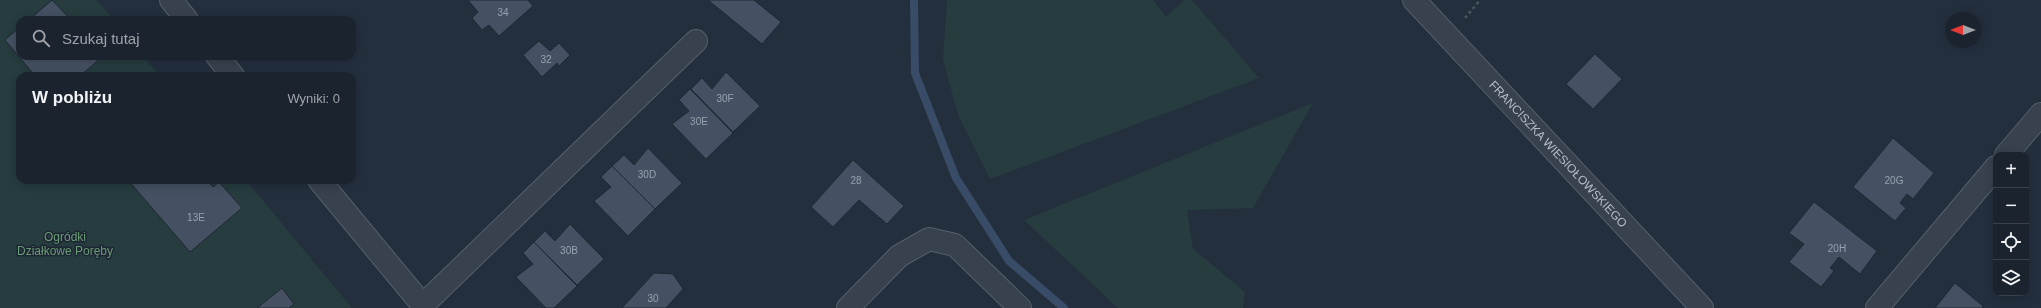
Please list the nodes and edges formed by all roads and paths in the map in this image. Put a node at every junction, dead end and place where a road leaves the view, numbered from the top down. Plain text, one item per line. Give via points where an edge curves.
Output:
1 (170, 0) edge
2 (1414, 0) edge
3 (184, 16) edge
4 (696, 41) dead end
5 (220, 60) edge
6 (230, 72) edge
7 (2041, 114) edge
8 (2009, 152) edge
9 (1993, 171) edge
10 (322, 184) edge
11 (424, 307) edge
12 (848, 308) edge
13 (1020, 308) edge
14 (1702, 308) edge
15 (1877, 308) edge

1 - 3 street
2 - 14 street, FRANCISZKA WIESIOŁOWSKIEGO
4 - 11 street
5 - 6 street
7 - 8 street
9 - 15 street
10 - 11 street
12 - 13 street via 899,256 929,239 955,245

